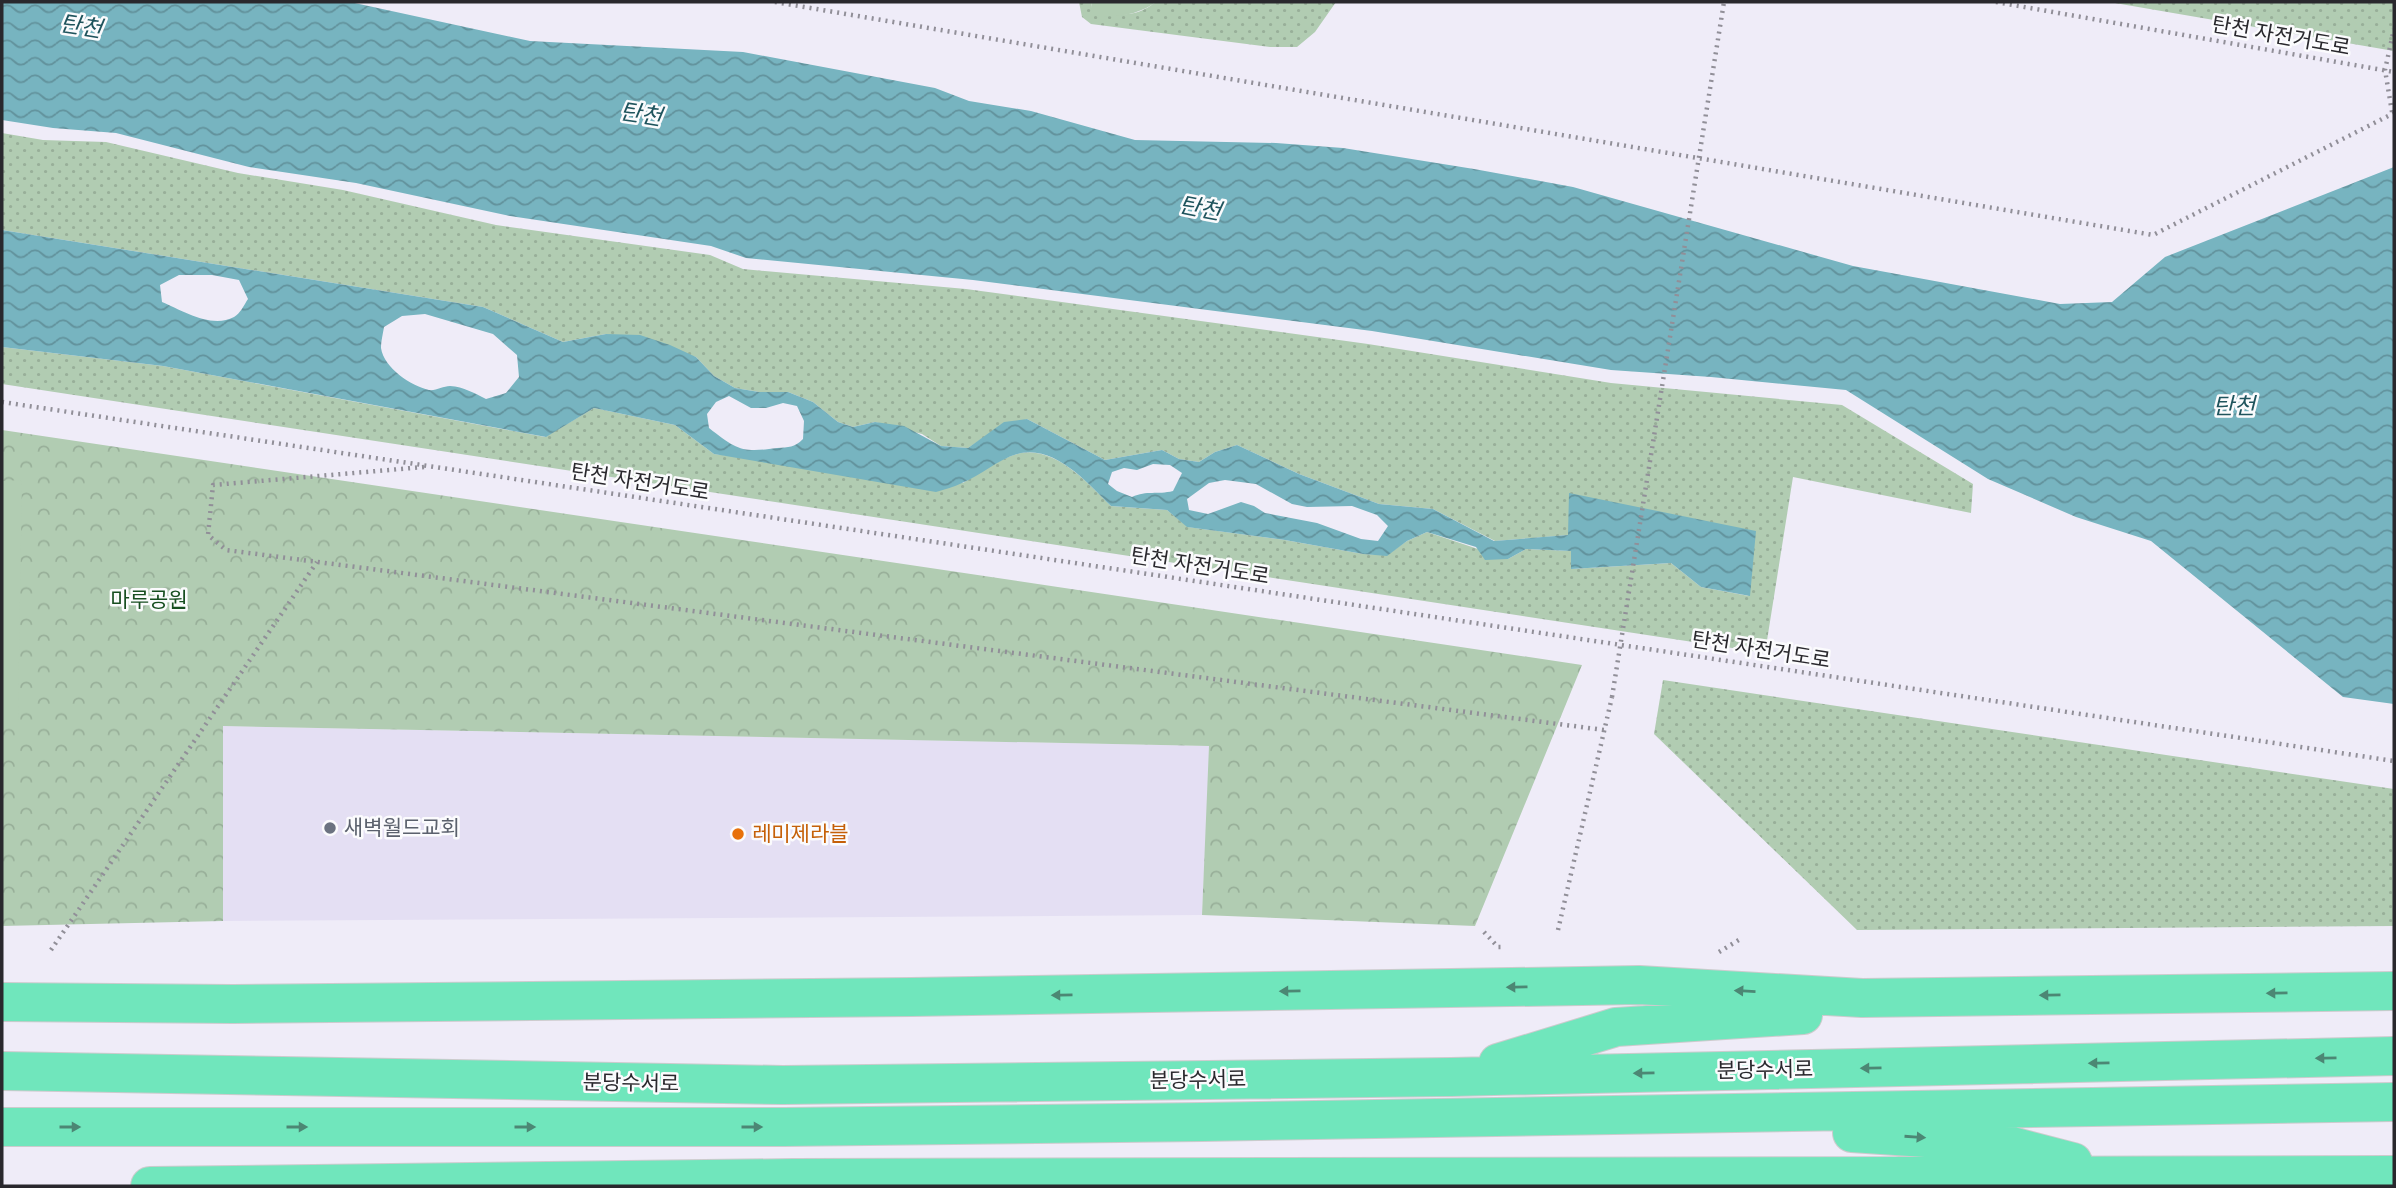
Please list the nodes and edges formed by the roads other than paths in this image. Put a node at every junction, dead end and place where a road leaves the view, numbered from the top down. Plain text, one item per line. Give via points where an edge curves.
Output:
1 (2394, 991) edge
2 (1862, 998) junction
3 (2, 1002) edge
4 (2394, 1056) edge
5 (2, 1071) edge
6 (1451, 1077) junction
7 (2394, 1102) edge
8 (1726, 1112) junction
9 (2, 1127) edge
10 (2394, 1175) edge
11 (2130, 1176) junction
12 (1702, 1177) junction
13 (150, 1186) edge
14 (1558, 1186) edge

1 -> 2 highway
2 -> 3 highway via 1639,985 897,998
2 - 6 highway via 1803,1015 1616,1027
4 -> 6 highway, 분당수서로
5 - 6 highway, 분당수서로 via 783,1085
7 - 8 highway, 분당수서로
9 -> 8 highway, 분당수서로 via 784,1127
8 -> 11 highway via 1798,1129 2000,1143
10 - 11 highway
11 - 12 highway
12 - 13 highway via 793,1178
12 - 14 highway

